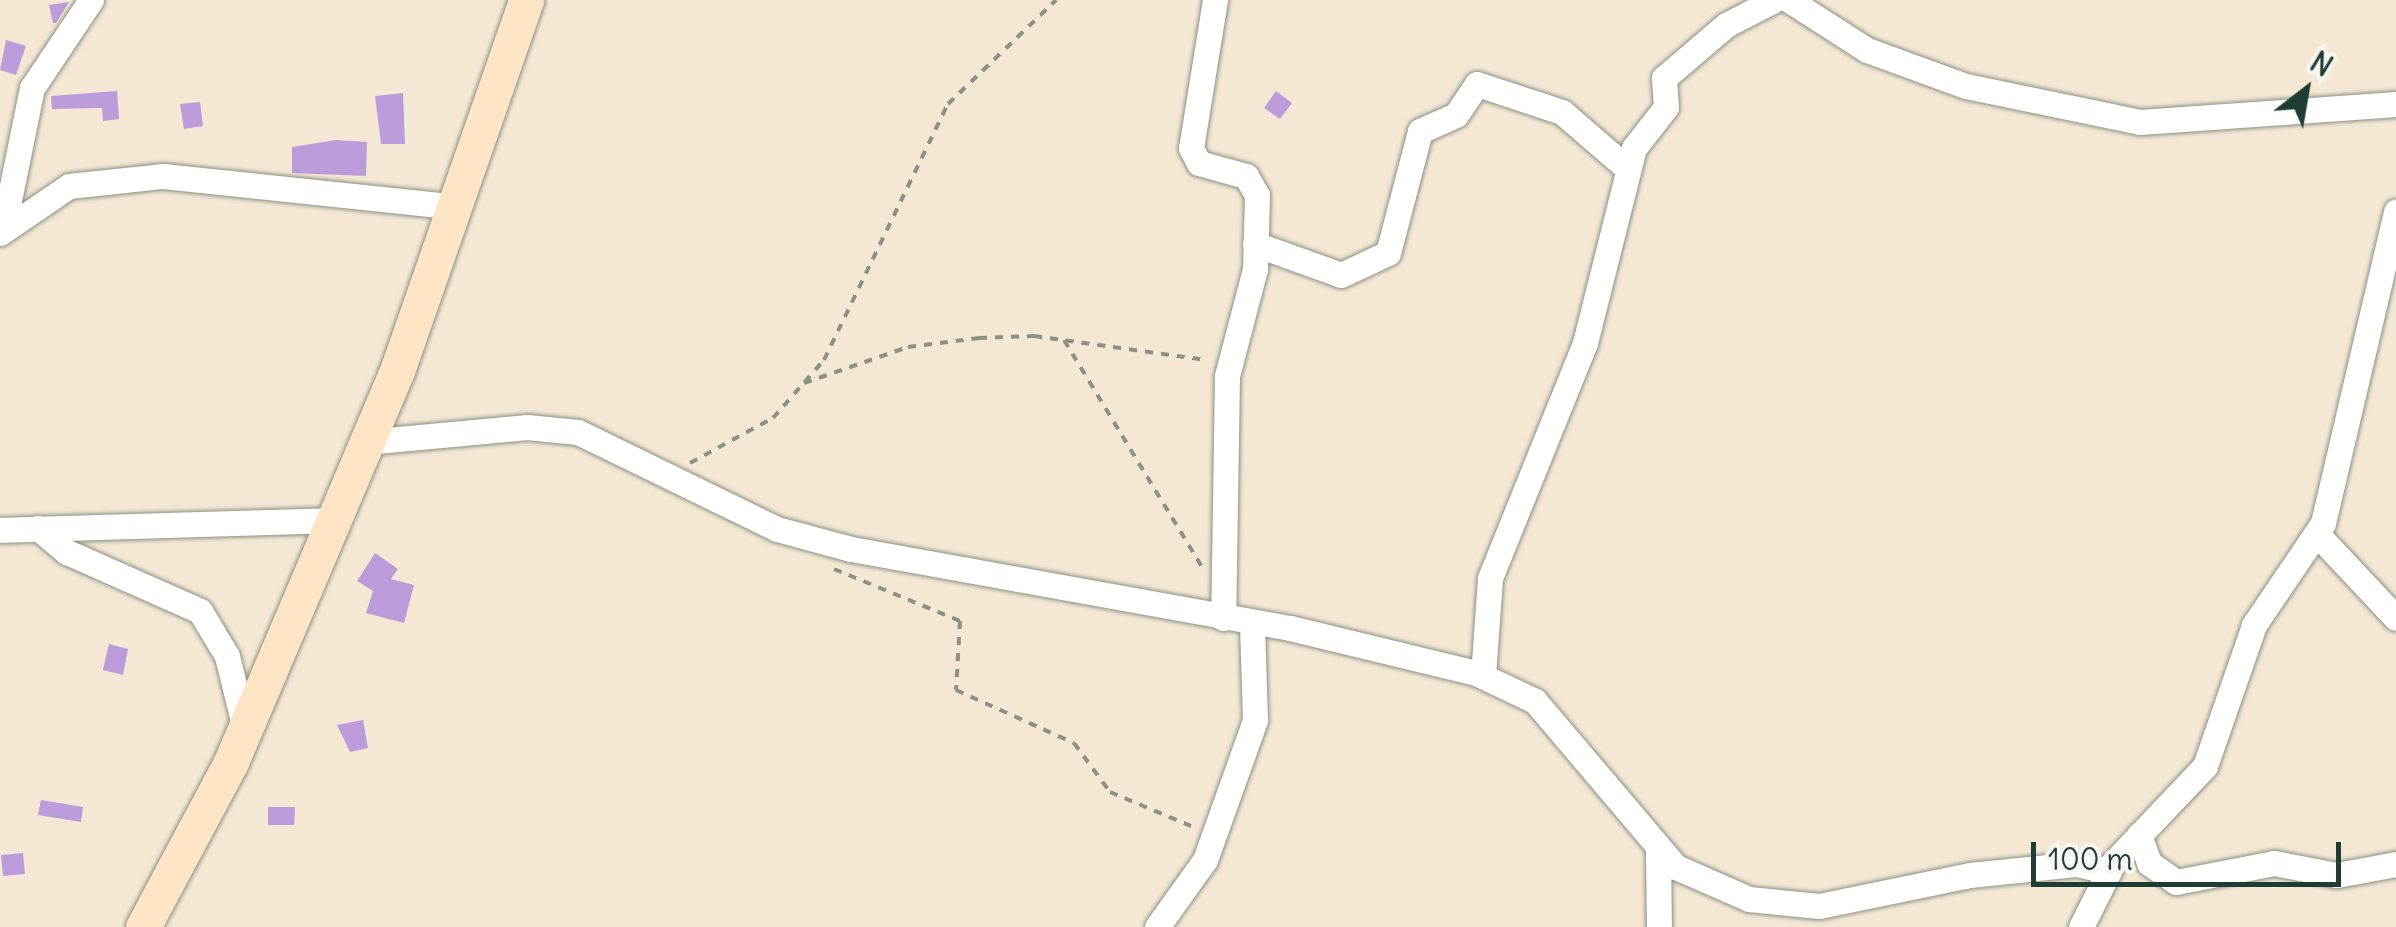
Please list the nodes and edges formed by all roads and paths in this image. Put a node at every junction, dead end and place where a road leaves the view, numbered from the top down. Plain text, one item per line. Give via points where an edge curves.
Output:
1 (92, 0) edge
2 (526, 0) edge
3 (1056, 0) edge
4 (1216, 0) edge
5 (1774, 0) edge
6 (1788, 0) edge
7 (2396, 104) edge
8 (1628, 169) junction
9 (458, 206) junction
10 (2396, 211) edge
11 (2, 232) edge
12 (1255, 244) junction
13 (1064, 340) junction
14 (1230, 363) junction
15 (802, 384) junction
16 (366, 442) junction
17 (661, 472) junction
18 (334, 520) junction
19 (38, 528) junction
20 (0, 530) edge
21 (2318, 534) junction
22 (827, 564) dead end
23 (1223, 608) junction
24 (2396, 618) edge
25 (1252, 622) junction
26 (1482, 676) junction
27 (245, 729) junction
28 (2139, 834) junction
29 (1214, 836) junction
30 (1658, 850) junction
31 (2396, 864) edge
32 (2108, 871) junction
33 (143, 927) edge
34 (1157, 927) edge
35 (1658, 927) edge
36 (2080, 927) edge

1 - 11 street via 32,88
2 - 9 street
3 - 15 path via 948,104 840,334
4 - 12 street via 1191,148 1199,163 1254,183
5 - 8 street via 1670,68 1666,107 1639,136
6 - 7 street via 1866,50 1966,86 2140,122
8 - 12 street via 1562,112 1477,84 1456,115 1420,131 1388,253 1341,275
8 - 26 street via 1586,343 1490,578
9 - 11 street via 163,176 69,186
9 - 16 street
10 - 21 street
12 - 14 street
13 - 14 path
13 - 15 path via 922,345
13 - 23 path
14 - 23 street
15 - 17 path via 748,436
16 - 17 street via 561,430
16 - 18 street
17 - 23 street via 777,529 851,549
18 - 19 street
18 - 27 street
19 - 20 street
19 - 27 street via 68,552 200,611 227,656
21 - 24 street
21 - 28 street via 2254,625 2205,766
22 - 29 path via 960,621 956,690 1074,743 1110,792
23 - 25 street
25 - 26 street
25 - 29 street via 1255,720
26 - 30 street via 1535,701
27 - 33 street
28 - 31 street via 2148,863 2176,882 2274,863 2336,874
28 - 32 street
29 - 34 street via 1189,889
30 - 32 street via 1710,887 1800,906 2058,865
30 - 35 street
32 - 36 street

